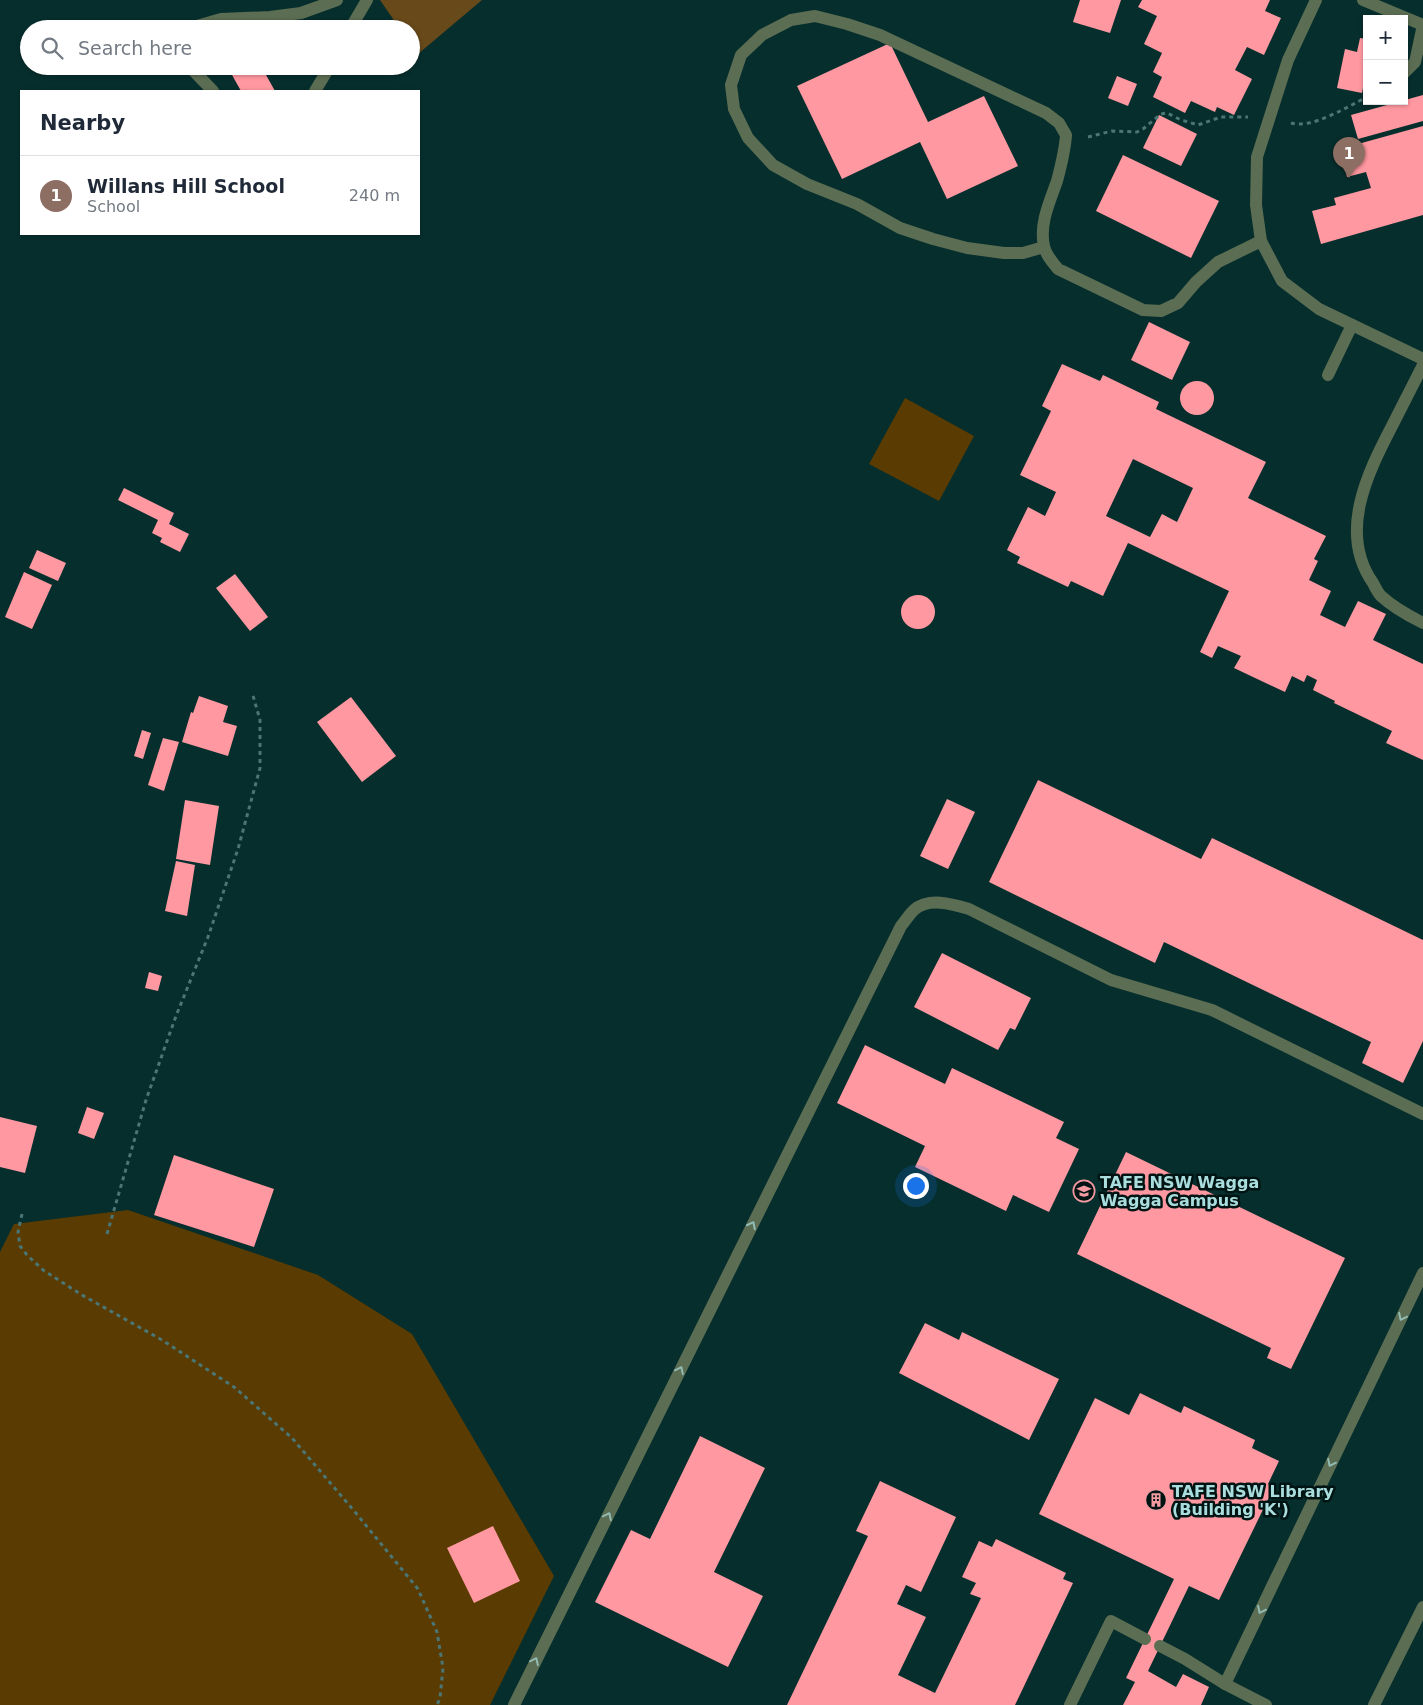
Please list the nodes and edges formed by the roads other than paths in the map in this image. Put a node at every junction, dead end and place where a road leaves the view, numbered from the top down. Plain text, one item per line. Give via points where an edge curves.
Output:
1 (337, 0) edge
2 (367, 0) edge
3 (1316, 0) edge
4 (1363, 0) edge
5 (218, 20) edge
6 (355, 20) edge
7 (1423, 25) edge
8 (1408, 69) edge
9 (197, 75) edge
10 (325, 75) edge
11 (211, 90) edge
12 (316, 90) edge
13 (1261, 242) junction
14 (1044, 247) junction
15 (1352, 324) junction
16 (1423, 358) edge
17 (1423, 365) edge
18 (1328, 375) dead end
19 (1423, 623) edge
20 (1423, 1114) edge
21 (1423, 1273) edge
22 (1423, 1607) edge
23 (1145, 1639) dead end
24 (1160, 1646) dead end
25 (1225, 1684) junction
26 (514, 1705) edge
27 (1070, 1705) edge
28 (1266, 1705) edge
29 (1374, 1705) edge

1 - 5 street via 301,13
2 - 6 street
3 - 13 street via 1288,60 1257,157 1256,204
4 - 7 street
7 - 8 street via 1415,62
9 - 11 street
10 - 12 street
13 - 14 street via 1218,262 1178,303 1160,311 1143,310 1058,269
13 - 15 street via 1282,282 1319,309
14 - 14 street via 1042,232 1066,134 1059,123 1046,113 880,35 815,16 791,20 762,35 741,55 731,85 734,109 748,138 773,165 807,184 858,204 900,228 933,239 1004,253 1023,253
15 - 16 street
15 - 18 street
17 - 19 street via 1366,481 1358,508 1357,546 1364,572 1381,596
26 -> 20 street via 901,926 915,909 928,903 949,903 969,909 1110,980 1212,1010
21 -> 25 street
22 - 29 street
23 - 27 street via 1111,1621
24 - 25 street
25 - 28 street

